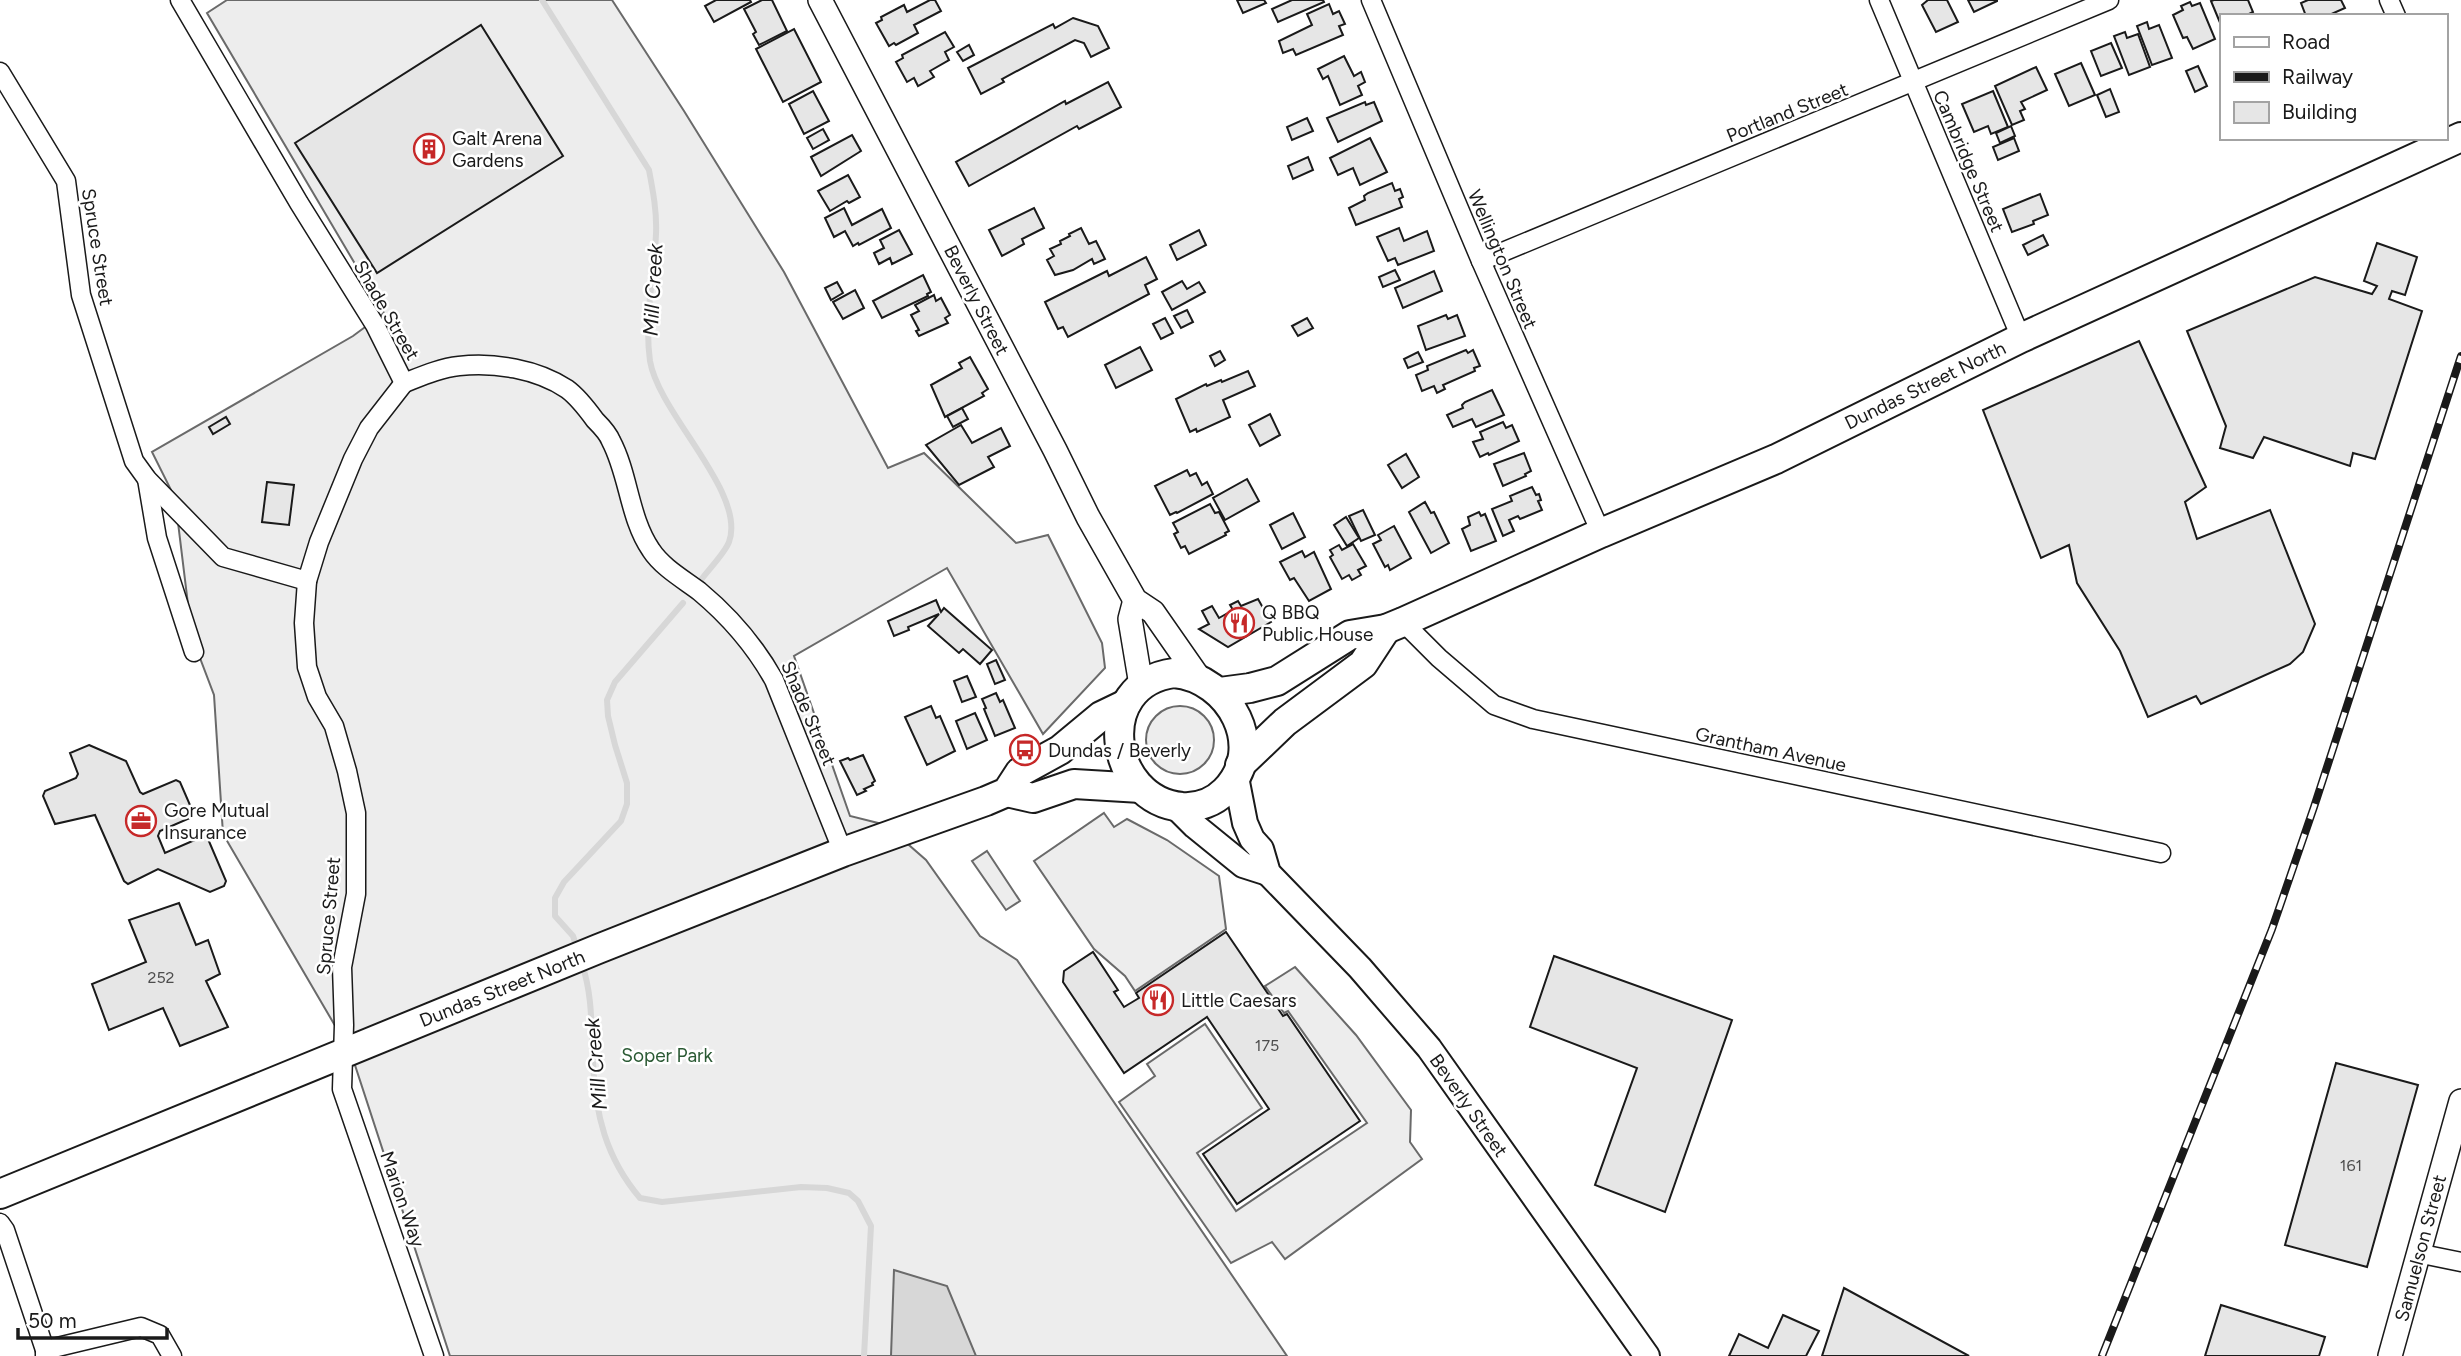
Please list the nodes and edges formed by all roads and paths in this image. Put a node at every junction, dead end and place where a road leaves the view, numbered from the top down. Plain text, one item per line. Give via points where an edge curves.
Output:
1 (180, 0) edge
2 (820, 0) edge
3 (1371, 0) edge
4 (1879, 0) edge
5 (2109, 0) edge
6 (0, 72) edge
7 (1912, 82) junction
8 (2456, 139) edge
9 (1481, 261) junction
10 (2021, 338) junction
11 (404, 383) junction
12 (147, 479) junction
13 (1601, 533) junction
14 (307, 581) junction
15 (1135, 600) junction
16 (1395, 625) junction
17 (194, 652) dead end
18 (1209, 685) junction
19 (1133, 694) junction
20 (1238, 771) junction
21 (1142, 788) junction
22 (1007, 792) junction
23 (1175, 806) junction
24 (843, 852) junction
25 (2161, 853) dead end
26 (1268, 873) junction
27 (343, 1054) junction
28 (2461, 1101) edge
29 (0, 1194) edge
30 (0, 1223) edge
31 (2417, 1253) junction
32 (2461, 1262) edge
33 (45, 1353) edge
34 (172, 1356) edge
35 (434, 1356) edge
36 (1647, 1356) edge
37 (2390, 1356) edge

1 - 11 street, Shade Street via 375,325
2 - 15 street, Beverly Street
3 - 9 street, Wellington Street
4 - 7 street, Cambridge Street
5 - 7 street, Portland Street
6 - 12 street, Spruce Street via 66,181 81,295 135,461
7 - 9 street, Portland Street
7 - 10 street, Cambridge Street
8 - 10 main road, Dundas Street North
9 - 13 street, Wellington Street
10 - 13 main road, Dundas Street North via 1776,459
11 - 14 street, Spruce Street via 369,428 353,459
11 - 24 street, Shade Street via 460,366 506,367 543,377 584,404 611,440 651,551 711,601 761,656
12 - 14 street, Spruce Street via 223,557
12 - 17 street, Spruce Street via 157,538
13 - 16 main road, Dundas Street North
14 - 27 street, Spruce Street via 307,667 334,726 356,813 356,894 342,967
15 - 18 street, Beverly Street via 1153,612
15 - 19 street via 1130,619
16 - 18 main road, Dundas Street North via 1350,635 1277,681 1250,688
16 - 20 main road via 1363,664 1285,722
16 - 25 street, Grantham Avenue via 1494,705 1533,719
18 - 19 main road via 1174,673 1151,679
18 - 20 main road via 1229,702 1240,726 1243,753
19 - 21 main road via 1119,728 1121,754
19 - 22 main road, Dundas Street North via 1060,750 1020,772
20 - 23 main road via 1210,802
20 - 26 main road, Beverly Street via 1245,823 1261,849
21 - 22 main road, Dundas Street North via 1074,784 1033,798
21 - 23 main road
22 - 24 main road, Dundas Street North
23 - 26 main road, Beverly Street via 1243,865
24 - 27 main road, Dundas Street North
26 - 36 main road, Beverly Street via 1429,1048
27 - 29 main road, Dundas Street North
27 - 35 street, Marion Way via 341,1089
28 - 31 street, Samuelson Street
30 - 33 street
31 - 32 street
31 - 37 street, Samuelson Street
33 - 34 street via 141,1327 160,1335

